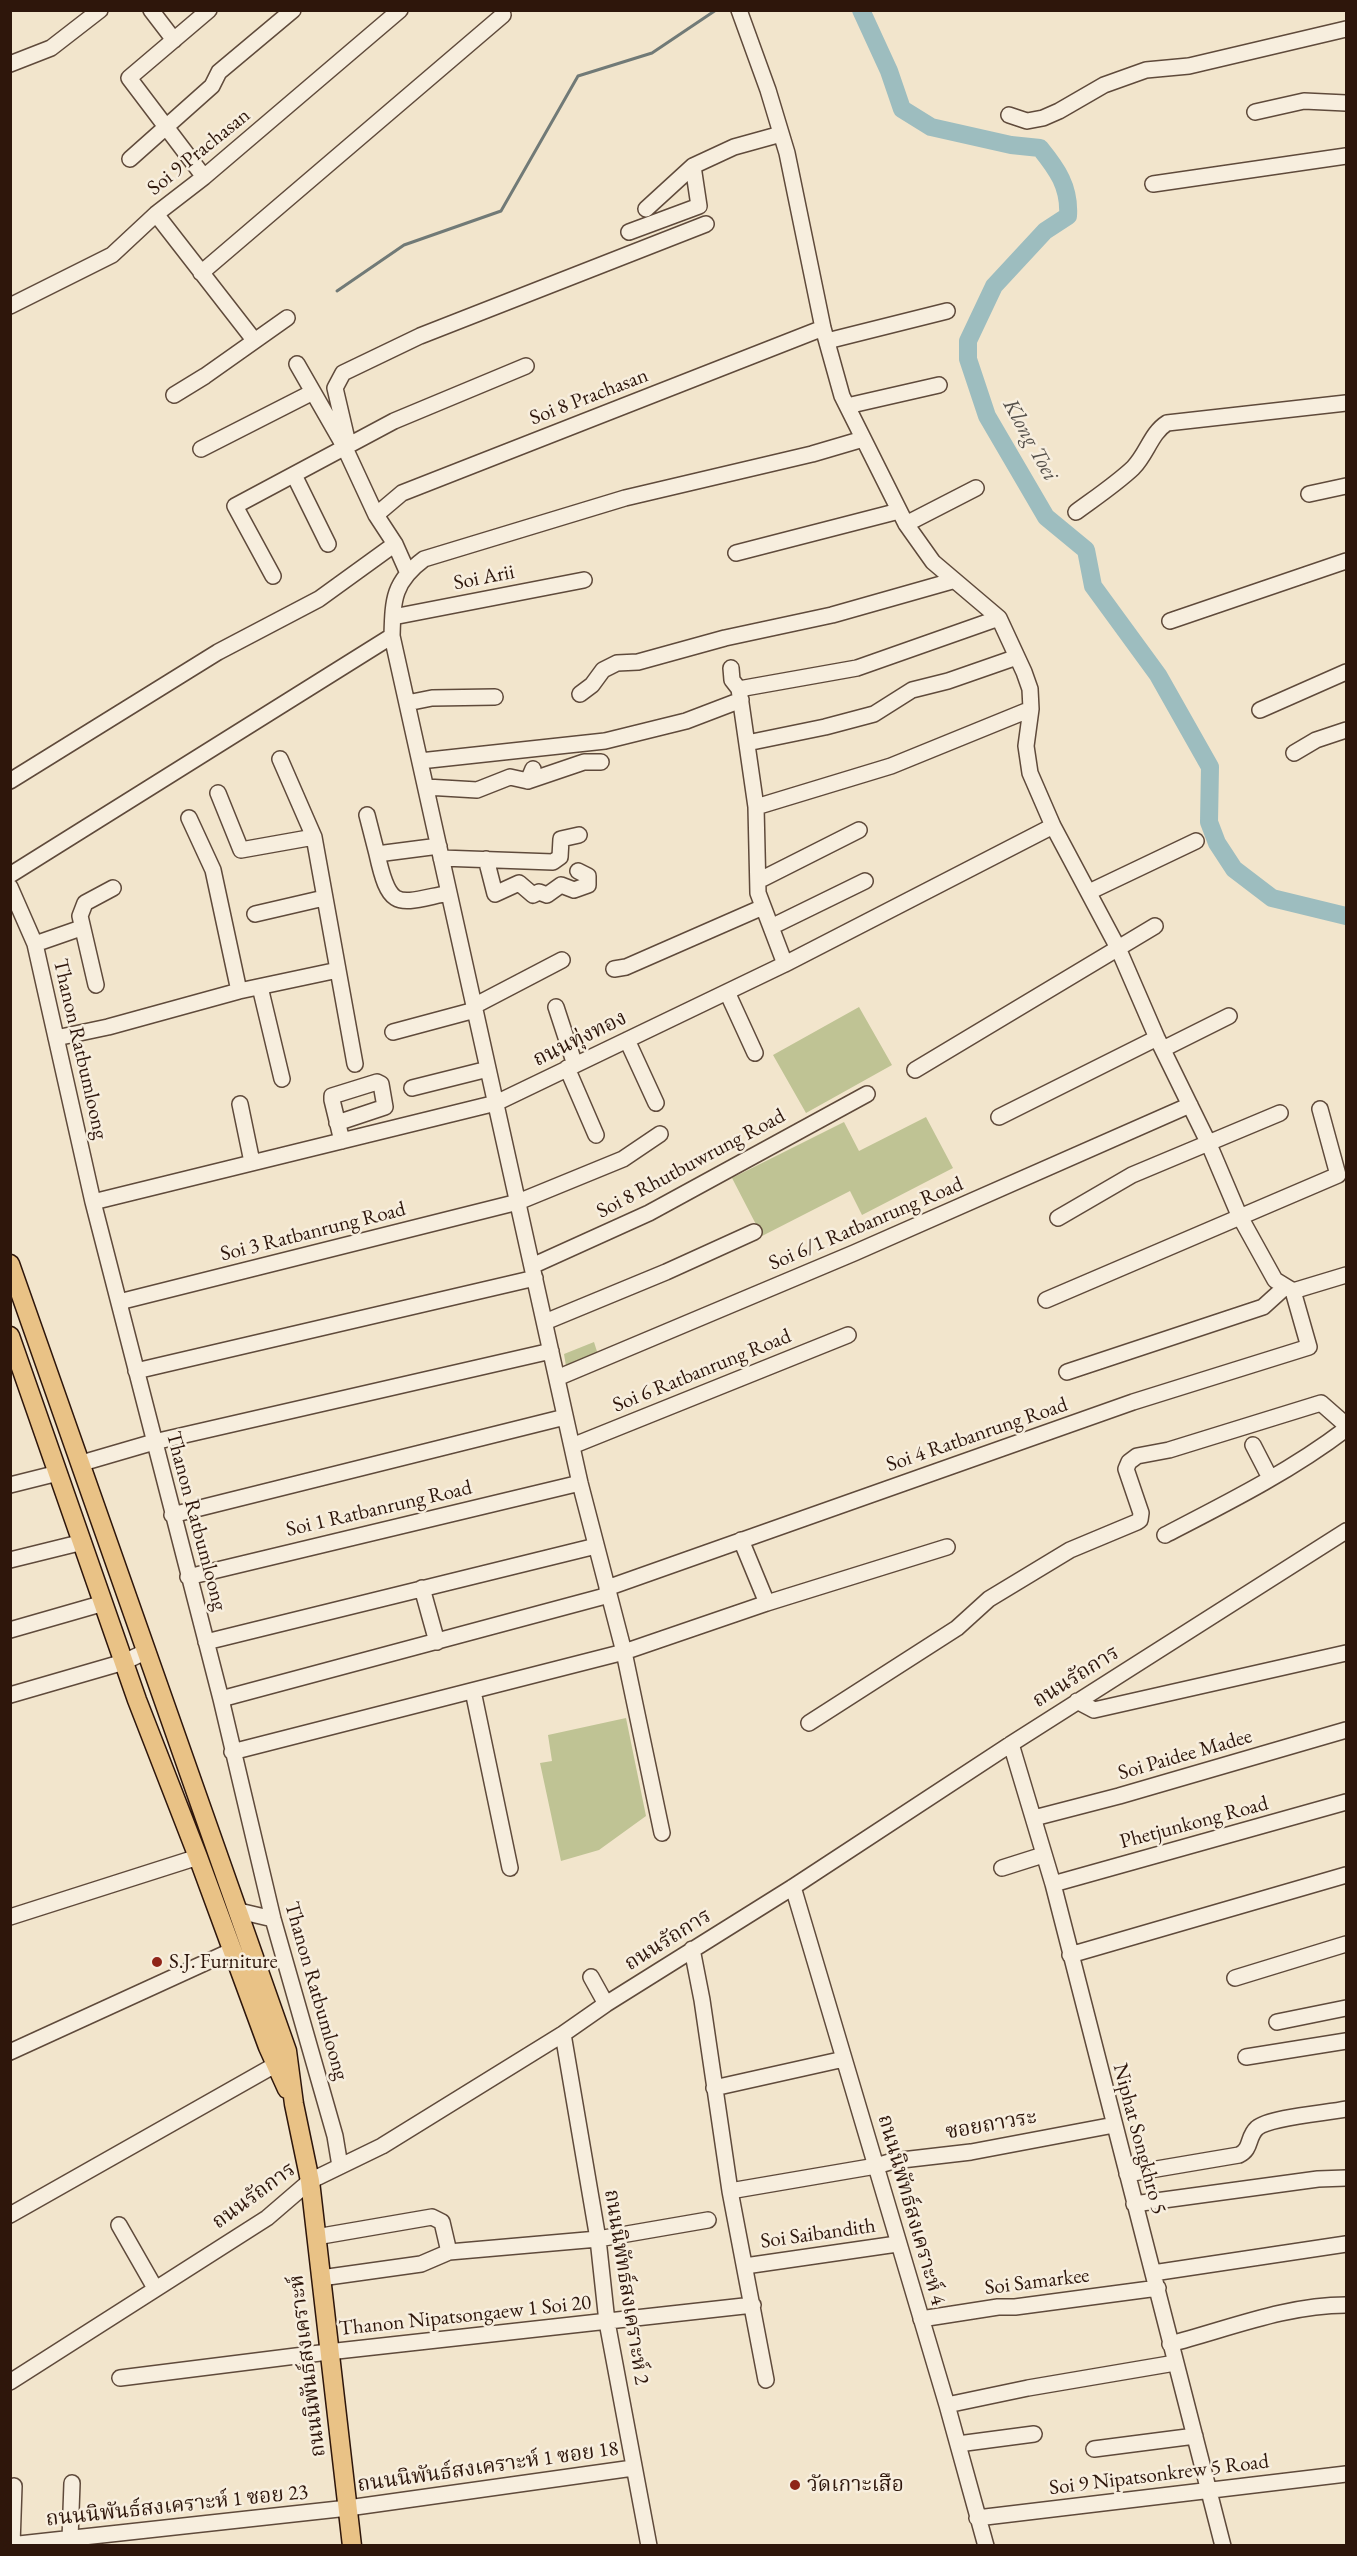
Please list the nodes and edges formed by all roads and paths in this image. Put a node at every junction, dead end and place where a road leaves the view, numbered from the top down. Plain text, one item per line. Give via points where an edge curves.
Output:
1 (100, 10) edge
2 (151, 10) edge
3 (209, 10) edge
4 (293, 10) edge
5 (400, 10) edge
6 (739, 13) edge
7 (503, 15) dead end
8 (1347, 29) edge
9 (174, 40) junction
10 (10, 64) edge
11 (1347, 103) edge
12 (1255, 112) dead end
13 (1009, 115) dead end
14 (166, 127) junction
15 (781, 134) junction
16 (1347, 156) edge
17 (130, 159) dead end
18 (693, 165) junction
19 (204, 177) junction
20 (1153, 184) dead end
21 (646, 209) dead end
22 (156, 214) junction
23 (706, 224) dead end
24 (629, 232) dead end
25 (201, 273) junction
26 (10, 306) edge
27 (947, 311) dead end
28 (287, 318) dead end
29 (825, 334) junction
30 (254, 340) junction
31 (297, 364) dead end
32 (526, 366) dead end
33 (939, 385) dead end
34 (313, 392) junction
35 (174, 395) dead end
36 (1347, 403) edge
37 (847, 406) junction
38 (863, 439) junction
39 (344, 446) junction
40 (201, 449) dead end
41 (294, 475) junction
42 (1347, 486) edge
43 (976, 488) dead end
44 (1309, 494) dead end
45 (1076, 512) dead end
46 (376, 515) junction
47 (902, 517) junction
48 (328, 544) dead end
49 (395, 544) junction
50 (736, 554) dead end
51 (1347, 561) edge
52 (408, 571) junction
53 (273, 576) dead end
54 (584, 580) dead end
55 (952, 581) junction
56 (393, 617) junction
57 (999, 618) junction
58 (1170, 621) dead end
59 (392, 636) junction
60 (1017, 657) junction
61 (731, 668) dead end
62 (1347, 672) edge
63 (580, 694) dead end
64 (740, 694) junction
65 (495, 697) dead end
66 (407, 703) junction
67 (1031, 709) junction
68 (1260, 710) dead end
69 (1347, 730) edge
70 (747, 743) junction
71 (1294, 753) dead end
72 (280, 759) dead end
73 (420, 761) junction
74 (602, 762) dead end
75 (10, 781) edge
76 (426, 787) junction
77 (218, 793) dead end
78 (756, 807) junction
79 (367, 815) dead end
80 (189, 818) dead end
81 (1053, 826) junction
82 (859, 830) dead end
83 (579, 835) dead end
84 (314, 837) junction
85 (1196, 841) dead end
86 (440, 852) junction
87 (377, 854) junction
88 (486, 859) junction
89 (578, 871) dead end
90 (10, 875) edge
91 (758, 881) junction
92 (865, 881) dead end
93 (10, 887) edge
94 (113, 888) dead end
95 (1089, 892) junction
96 (449, 893) junction
97 (324, 898) junction
98 (763, 907) junction
99 (255, 914) dead end
100 (1155, 926) dead end
101 (771, 927) junction
102 (81, 928) junction
103 (35, 944) junction
104 (1118, 948) junction
105 (562, 960) dead end
106 (785, 964) junction
107 (614, 969) dead end
108 (338, 970) junction
109 (96, 985) dead end
110 (260, 987) junction
111 (239, 991) junction
112 (728, 992) junction
113 (556, 1007) dead end
114 (474, 1008) junction
115 (1229, 1016) dead end
116 (393, 1032) dead end
117 (56, 1038) junction
118 (627, 1040) junction
119 (1160, 1043) junction
120 (755, 1053) dead end
121 (355, 1064) dead end
122 (571, 1067) junction
123 (488, 1069) junction
124 (915, 1070) dead end
125 (282, 1079) dead end
126 (412, 1088) dead end
127 (867, 1094) dead end
128 (496, 1103) junction
129 (656, 1103) dead end
130 (240, 1104) dead end
131 (1190, 1105) junction
132 (1320, 1109) dead end
133 (1280, 1113) dead end
134 (999, 1117) dead end
135 (337, 1122) dead end
136 (660, 1134) dead end
137 (596, 1135) dead end
138 (342, 1141) junction
139 (1208, 1142) junction
140 (252, 1162) junction
141 (1342, 1173) edge
142 (93, 1202) junction
143 (518, 1202) junction
144 (1239, 1215) junction
145 (1058, 1218) dead end
146 (754, 1232) dead end
147 (10, 1264) edge
148 (534, 1272) junction
149 (1347, 1275) edge
150 (1288, 1289) junction
151 (1046, 1299) dead end
152 (119, 1302) junction
153 (544, 1322) junction
154 (848, 1335) dead end
155 (10, 1336) edge
156 (551, 1351) junction
157 (136, 1371) junction
158 (1067, 1372) dead end
159 (557, 1378) junction
160 (565, 1417) junction
161 (1347, 1427) edge
162 (154, 1442) junction
163 (1253, 1445) dead end
164 (572, 1446) junction
165 (82, 1463) junction
166 (58, 1473) junction
167 (1270, 1478) junction
168 (580, 1483) junction
169 (10, 1485) edge
170 (172, 1515) junction
171 (1347, 1531) edge
172 (1165, 1535) dead end
173 (741, 1540) junction
174 (83, 1542) junction
175 (596, 1546) junction
176 (947, 1548) dead end
177 (10, 1560) edge
178 (188, 1577) junction
179 (422, 1588) junction
180 (608, 1592) junction
181 (104, 1603) junction
182 (767, 1603) junction
183 (10, 1630) edge
184 (206, 1642) junction
185 (437, 1642) junction
186 (147, 1651) junction
187 (624, 1652) junction
188 (1347, 1653) edge
189 (124, 1662) junction
190 (473, 1691) junction
191 (10, 1695) edge
192 (221, 1699) junction
193 (1077, 1701) junction
194 (808, 1723) dead end
195 (1347, 1730) edge
196 (1011, 1744) junction
197 (232, 1752) junction
198 (1347, 1802) edge
199 (1034, 1818) junction
200 (662, 1833) dead end
201 (1043, 1855) junction
202 (198, 1857) junction
203 (510, 1868) dead end
204 (1002, 1868) dead end
205 (1347, 1875) edge
206 (1053, 1884) junction
207 (793, 1887) junction
208 (239, 1911) junction
209 (10, 1917) edge
210 (273, 1919) junction
211 (1347, 1944) edge
212 (692, 1949) junction
213 (233, 1950) junction
214 (1070, 1954) junction
215 (591, 1977) dead end
216 (1235, 1978) dead end
217 (606, 2004) junction
218 (298, 2008) junction
219 (1347, 2008) edge
220 (94, 2013) junction
221 (111, 2021) dead end
222 (1277, 2022) dead end
223 (280, 2031) junction
224 (563, 2034) junction
225 (1347, 2041) edge
226 (10, 2052) edge
227 (1246, 2057) dead end
228 (844, 2059) junction
229 (275, 2065) junction
230 (714, 2088) junction
231 (294, 2104) junction
232 (1347, 2109) edge
233 (1114, 2125) junction
234 (340, 2166) junction
235 (876, 2166) junction
236 (1127, 2174) junction
237 (1347, 2178) edge
238 (310, 2181) junction
239 (730, 2191) junction
240 (1134, 2204) junction
241 (10, 2216) edge
242 (708, 2220) dead end
243 (119, 2225) dead end
244 (316, 2237) junction
245 (598, 2239) junction
246 (897, 2244) junction
247 (1347, 2244) edge
248 (449, 2252) junction
249 (745, 2266) junction
250 (1153, 2273) junction
251 (321, 2278) junction
252 (155, 2288) junction
253 (1158, 2288) junction
254 (753, 2305) junction
255 (1347, 2305) edge
256 (921, 2319) junction
257 (607, 2322) junction
258 (1170, 2344) junction
259 (328, 2352) junction
260 (1175, 2363) junction
261 (120, 2378) dead end
262 (766, 2380) dead end
263 (10, 2382) edge
264 (947, 2405) junction
265 (1034, 2433) dead end
266 (1195, 2436) junction
267 (958, 2444) junction
268 (1094, 2449) dead end
269 (633, 2468) junction
270 (1347, 2474) edge
271 (72, 2483) dead end
272 (14, 2486) dead end
273 (1210, 2491) junction
274 (348, 2508) junction
275 (977, 2518) junction
276 (70, 2539) junction
277 (11, 2545) edge
278 (352, 2546) edge
279 (649, 2546) edge
280 (986, 2546) edge
281 (1223, 2546) edge

1 - 10 street via 51,48
2 - 9 street
3 - 9 street
4 - 14 street via 219,72 212,86
5 - 19 street, Soi 9 Prachasan
6 - 15 street
7 - 25 street
8 - 13 street via 1189,66 1146,69 1104,85 1038,119 1027,121
9 - 14 street via 129,78
11 - 12 street via 1304,101
14 - 17 street
14 - 19 street
15 - 18 street via 734,147
15 - 29 street
16 - 20 street
18 - 21 street
18 - 24 street via 699,206
19 - 22 street, Soi 9 Prachasan
22 - 25 street
22 - 26 street, Soi 9 Prachasan via 112,255
23 - 39 street via 420,336 342,373 335,388 346,435
25 - 30 street
27 - 29 street, Soi 8 Prachasan
28 - 30 street
29 - 37 street
29 - 46 street, Soi 8 Prachasan via 402,493
30 - 35 street
31 - 34 street
32 - 39 street
33 - 37 street
34 - 39 street
34 - 40 street
36 - 45 street via 1167,423 1157,430 1145,455 1133,468
37 - 38 street
38 - 47 street
38 - 52 street via 625,498 424,559
39 - 41 street
39 - 46 street
41 - 48 street
41 - 53 street via 235,506
42 - 44 street
43 - 47 street
46 - 49 street
47 - 50 street
47 - 55 street via 933,562
49 - 52 street
49 - 75 street via 319,599 218,652
51 - 58 street
52 - 56 street via 393,600
54 - 56 street, Soi Arii
55 - 57 street
55 - 63 street via 832,615 638,662 617,663 603,670
56 - 59 street
57 - 60 street
57 - 64 street via 857,668
59 - 66 street
59 - 90 street
60 - 67 street via 1030,689
60 - 70 street via 912,690 874,714
61 - 64 street
62 - 68 street
64 - 70 street
64 - 73 street via 686,721 604,741
65 - 66 street via 432,698
66 - 73 street
67 - 78 street via 891,766
67 - 81 street via 1026,746 1030,773
69 - 71 street via 1316,740
70 - 78 street
72 - 84 street
73 - 76 street
74 - 76 street via 510,777 477,790
76 - 86 street
77 - 84 street via 241,850
78 - 91 street
79 - 87 street
80 - 111 street via 213,870
81 - 95 street
81 - 106 street, ถนนทุ่งทอง
82 - 91 street
83 - 88 street via 561,839 560,857 553,862
84 - 97 street
85 - 95 street
86 - 87 street
86 - 88 street
86 - 96 street
87 - 96 street via 393,898 402,902
88 - 89 street via 495,894 519,883 533,896 539,892 547,896 561,885 574,890 588,885 588,876
91 - 98 street
92 - 101 street
93 - 103 street, Thanon Ratbumloong
94 - 102 street via 85,903
95 - 104 street
96 - 114 street
97 - 99 street
97 - 108 street
98 - 101 street
98 - 107 street
100 - 104 street
101 - 106 street
102 - 103 street
102 - 109 street
103 - 117 street, Thanon Ratbumloong
104 - 119 street
104 - 124 street
105 - 114 street
106 - 112 street, ถนนทุ่งทอง
108 - 110 street
108 - 121 street
110 - 111 street
110 - 125 street
111 - 117 street
112 - 118 street, ถนนทุ่งทอง
112 - 120 street
113 - 122 street
114 - 116 street
114 - 123 street
115 - 119 street
117 - 142 street, Thanon Ratbumloong
118 - 122 street, ถนนทุ่งทอง
118 - 129 street
119 - 131 street
119 - 134 street
122 - 128 street, ถนนทุ่งทอง
122 - 137 street
123 - 126 street
123 - 128 street
127 - 148 street, Soi 8 Rhutbuwrung Road
128 - 138 street, ถนนทุ่งทอง
128 - 143 street
130 - 140 street
131 - 139 street
131 - 159 street, Soi 6/1 Ratbanrung Road
132 - 141 street
133 - 139 street
135 - 138 street
136 - 143 street, Soi 3 Ratbanrung Road via 623,1159
138 - 140 street, ถนนทุ่งทอง
139 - 144 street
139 - 145 street via 1132,1175
140 - 142 street, ถนนทุ่งทอง
141 - 144 street
142 - 152 street, Thanon Ratbumloong
143 - 148 street
143 - 152 street, Soi 3 Ratbanrung Road
144 - 150 street via 1275,1280
144 - 151 street
146 - 153 street
147 - 165 main road
148 - 153 street
148 - 157 street, Soi 8 Rhutbuwrung Road
149 - 150 street
150 - 158 street via 1263,1307
150 - 173 street, Soi 4 Ratbanrung Road via 1309,1347 1133,1402
152 - 157 street, Thanon Ratbumloong
153 - 156 street
154 - 164 street, Soi 6 Ratbanrung Road
155 - 166 main road
156 - 159 street
156 - 162 street
157 - 162 street, Thanon Ratbumloong
159 - 160 street
160 - 164 street
160 - 170 street
161 - 167 street via 1321,1449
161 - 194 street via 1321,1403 1169,1450 1137,1456 1126,1469 1140,1520 1070,1550 988,1599 957,1628
162 - 165 street
162 - 170 street, Thanon Ratbumloong
163 - 167 street
164 - 168 street
165 - 186 main road
166 - 169 street
166 - 174 main road
167 - 172 street
168 - 175 street
168 - 178 street, Soi 1 Ratbanrung Road
170 - 178 street, Thanon Ratbumloong
171 - 193 street, ถนนรัถการ
173 - 180 street, Soi 4 Ratbanrung Road
173 - 182 street
174 - 177 street
174 - 181 main road
175 - 179 street
175 - 180 street
176 - 182 street
178 - 184 street, Thanon Ratbumloong
179 - 184 street
179 - 185 street
180 - 185 street, Soi 4 Ratbanrung Road
180 - 187 street
181 - 183 street
181 - 189 main road
182 - 187 street
184 - 192 street, Thanon Ratbumloong
185 - 192 street, Soi 4 Ratbanrung Road
186 - 189 street
186 - 208 main road
187 - 190 street
187 - 200 street
188 - 193 street via 1094,1710
189 - 191 street
189 - 202 main road
190 - 197 street
190 - 203 street
192 - 197 street, Thanon Ratbumloong
193 - 196 street, ถนนรัถการ
195 - 199 street, Soi Paidee Madee
196 - 199 street, Niphat Songkhro 5
196 - 207 street, ถนนรัถการ
197 - 210 street, Thanon Ratbumloong
198 - 206 street, Phetjunkong Road
199 - 201 street, Niphat Songkhro 5
201 - 204 street
201 - 206 street, Niphat Songkhro 5
202 - 209 street
202 - 213 main road
205 - 214 street
206 - 214 street, Niphat Songkhro 5
207 - 212 street, ถนนรัถการ
207 - 228 street, ถนนนิพัทธ์สงเคราะห์ 4
208 - 210 street
208 - 223 main road
210 - 218 street, Thanon Ratbumloong
211 - 216 street
212 - 217 street, ถนนรัถการ
212 - 230 street
213 - 220 street
213 - 229 main road
214 - 233 street, Niphat Songkhro 5
215 - 217 street
217 - 224 street, ถนนรัถการ
218 - 223 street
218 - 234 street, Thanon Ratbumloong
219 - 222 street
220 - 221 street
220 - 226 street
223 - 231 main road via 287,2051
224 - 234 street, ถนนรัถการ via 381,2146
224 - 245 street, ถนนนิพัทธ์สงเคราะห์ 2
225 - 227 street
228 - 230 street
228 - 235 street, ถนนนิพัทธ์สงเคราะห์ 4
229 - 231 main road
229 - 241 street
230 - 239 street
231 - 238 main road, ถนนนิพันธ์สงเคราะห์
232 - 236 street via 1266,2123 1252,2134 1248,2149 1239,2155
233 - 235 street, ซอยถาวระ
233 - 236 street, Niphat Songkhro 5
234 - 238 street, ถนนรัถการ
235 - 239 street, ซอยถาวระ
235 - 246 street, ถนนนิพัทธ์สงเคราะห์ 4
236 - 240 street, Niphat Songkhro 5
237 - 240 street
238 - 244 main road, ถนนนิพันธ์สงเคราะห์
238 - 252 street, ถนนรัถการ via 267,2218
239 - 249 street
240 - 250 street, Niphat Songkhro 5
242 - 245 street
243 - 252 street
244 - 248 street via 432,2217 442,2222
244 - 251 main road, ถนนนิพันธ์สงเคราะห์
245 - 248 street
245 - 257 street, ถนนนิพัทธ์สงเคราะห์ 2
246 - 249 street, Soi Saibandith
246 - 256 street, ถนนนิพัทธ์สงเคราะห์ 4
247 - 250 street
248 - 251 street via 421,2264
249 - 254 street
250 - 253 street, Niphat Songkhro 5
251 - 259 main road, ถนนนิพันธ์สงเคราะห์
252 - 263 street, ถนนรัถการ
253 - 256 street, Soi Samarkee
253 - 258 street, Niphat Songkhro 5
254 - 257 street, Thanon Nipatsongaew 1 Soi 20
254 - 262 street
255 - 258 street via 1264,2316
256 - 264 street, ถนนนิพัทธ์สงเคราะห์ 4
257 - 259 street, Thanon Nipatsongaew 1 Soi 20
257 - 269 street, ถนนนิพัทธ์สงเคราะห์ 2
258 - 260 street, Niphat Songkhro 5
259 - 261 street, Thanon Nipatsongaew 1 Soi 20
259 - 274 main road, ถนนนิพันธ์สงเคราะห์
260 - 264 street
260 - 266 street, Niphat Songkhro 5
264 - 267 street, ถนนนิพัทธ์สงเคราะห์ 4
265 - 267 street
266 - 268 street
266 - 273 street, Niphat Songkhro 5
267 - 275 street, ถนนนิพัทธ์สงเคราะห์ 4
269 - 274 street, ถนนนิพันธ์สงเคราะห์ 1 ซอย 18
269 - 279 street, ถนนนิพัทธ์สงเคราะห์ 2
270 - 273 street, Soi 9 Nipatsonkrew 5 Road
271 - 276 street
272 - 277 street
273 - 275 street, Soi 9 Nipatsonkrew 5 Road
273 - 281 street, Niphat Songkhro 5
274 - 276 street, ถนนนิพันธ์สงเคราะห์ 1 ซอย 23
274 - 278 main road, ถนนนิพันธ์สงเคราะห์
275 - 280 street, ถนนนิพัทธ์สงเคราะห์ 4
276 - 277 street, ถนนนิพันธ์สงเคราะห์ 1 ซอย 23

